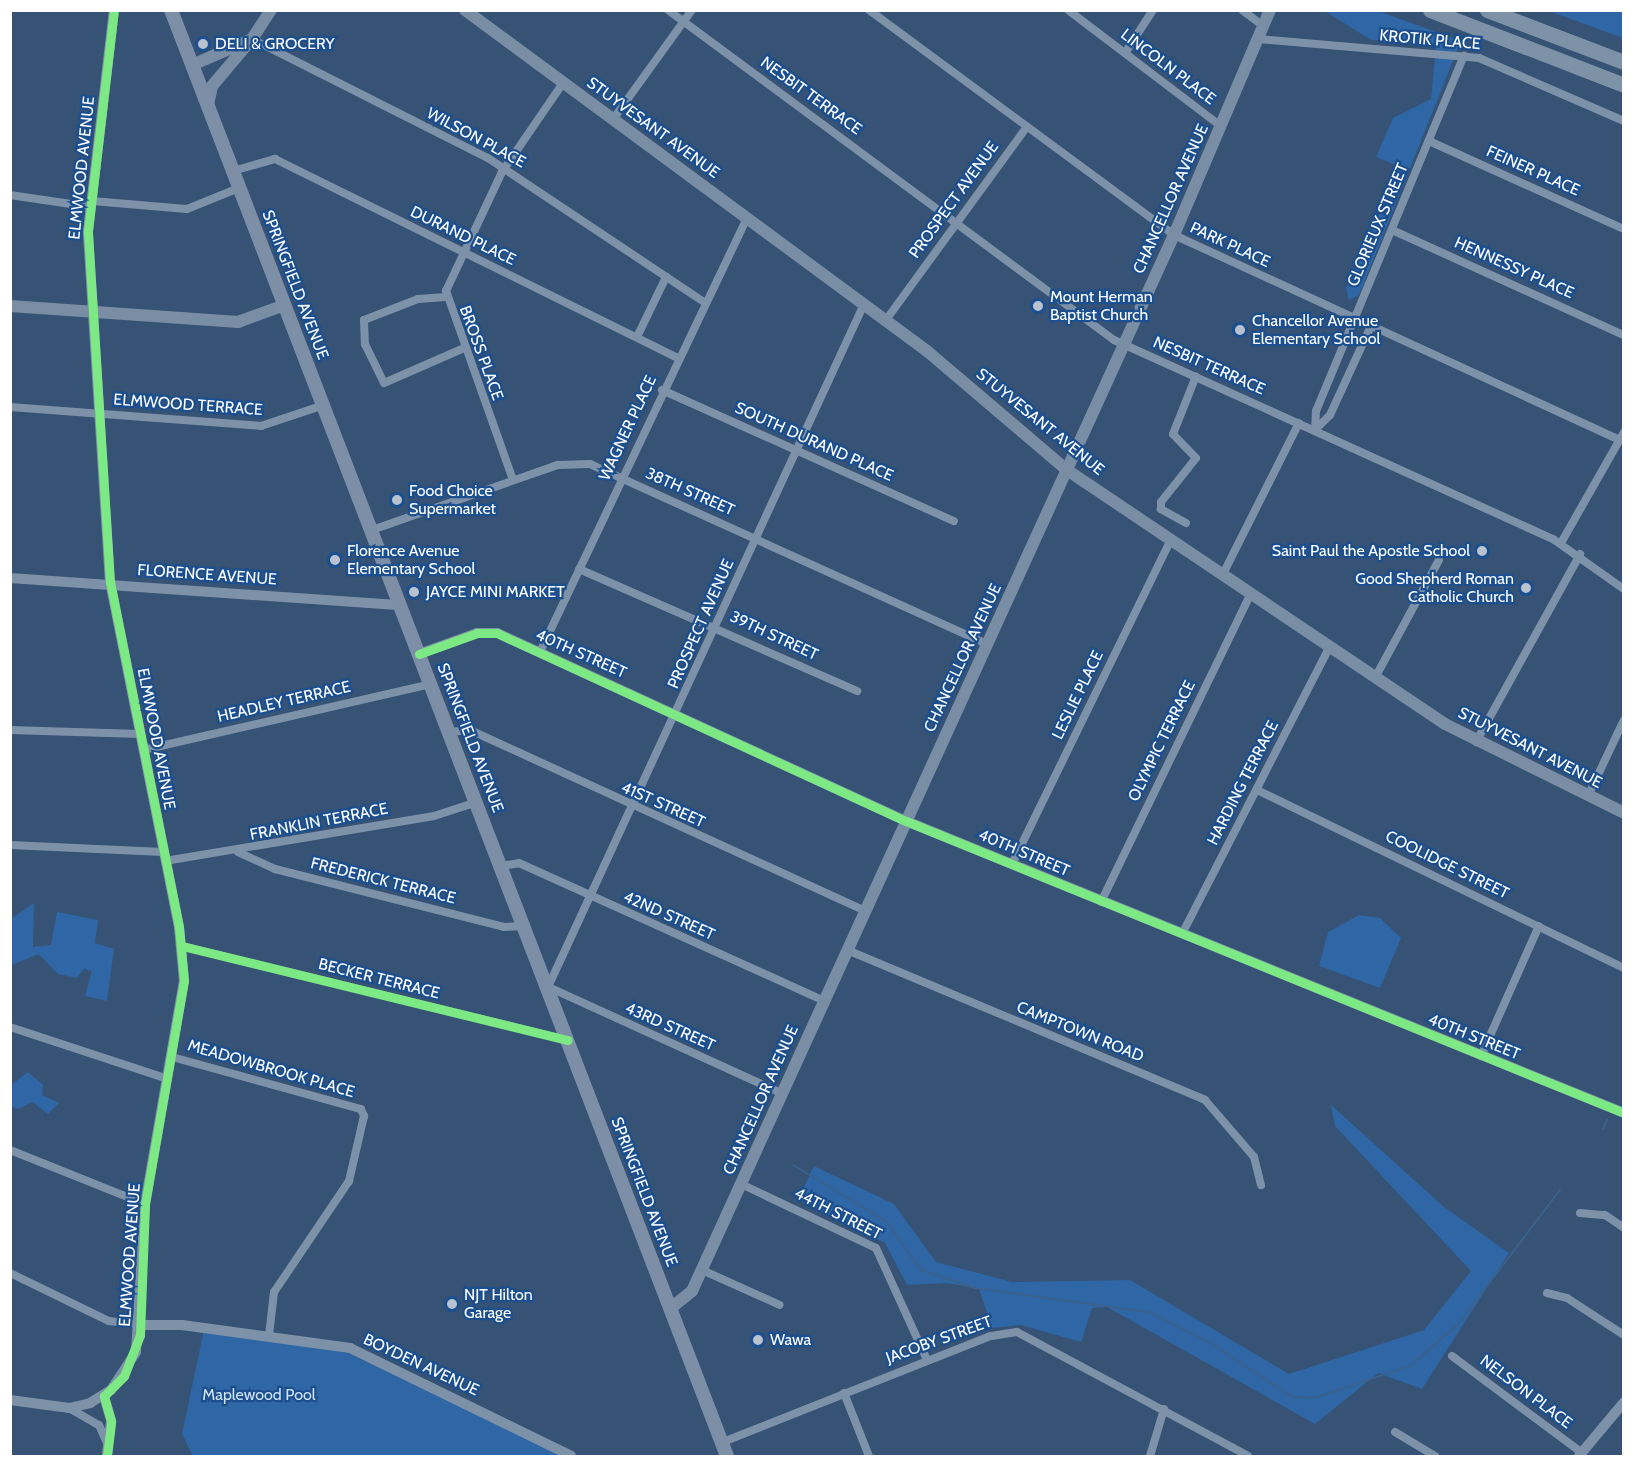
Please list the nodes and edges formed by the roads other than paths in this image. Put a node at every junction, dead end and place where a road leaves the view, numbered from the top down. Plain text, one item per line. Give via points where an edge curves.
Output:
1 (114, 10) edge
2 (171, 10) edge
3 (271, 10) edge
4 (465, 10) edge
5 (668, 10) edge
6 (692, 10) edge
7 (869, 10) edge
8 (1068, 10) edge
9 (1153, 10) edge
10 (1242, 10) edge
11 (1270, 10) edge
12 (1430, 10) edge
13 (1487, 10) edge
14 (683, 22) junction
15 (1263, 26) junction
16 (252, 39) junction
17 (1258, 39) junction
18 (1125, 53) junction
19 (1464, 56) junction
20 (1623, 62) edge
21 (192, 65) junction
22 (563, 83) junction
23 (1623, 85) edge
24 (208, 107) junction
25 (614, 118) junction
26 (1623, 121) edge
27 (1221, 126) junction
28 (1026, 128) junction
29 (1429, 141) junction
30 (505, 168) junction
31 (233, 171) junction
32 (239, 188) junction
33 (10, 195) edge
34 (92, 204) junction
35 (747, 218) junction
36 (957, 222) junction
37 (1623, 229) edge
38 (1392, 230) junction
39 (1174, 235) junction
40 (462, 252) junction
41 (666, 278) junction
42 (446, 297) junction
43 (704, 302) junction
44 (864, 304) junction
45 (285, 305) junction
46 (10, 306) edge
47 (93, 312) junction
48 (1355, 319) junction
49 (886, 320) junction
50 (1371, 326) junction
51 (1623, 334) edge
52 (637, 337) junction
53 (1124, 345) junction
54 (462, 349) junction
55 (678, 358) junction
56 (1196, 376) junction
57 (662, 390) junction
58 (324, 405) junction
59 (10, 407) edge
60 (99, 413) junction
61 (1299, 423) junction
62 (1315, 430) junction
63 (1621, 436) edge
64 (797, 451) junction
65 (1067, 471) junction
66 (621, 477) junction
67 (513, 480) junction
68 (954, 521) dead end
69 (1186, 523) dead end
70 (372, 530) junction
71 (756, 538) junction
72 (1171, 540) junction
73 (1561, 543) junction
74 (1580, 554) junction
75 (1439, 560) dead end
76 (579, 569) junction
77 (1223, 574) junction
78 (10, 578) edge
79 (110, 583) junction
80 (1623, 590) edge
81 (1251, 593) junction
82 (401, 605) junction
83 (717, 626) junction
84 (987, 644) junction
85 (1330, 646) junction
86 (540, 652) junction
87 (419, 654) junction
88 (1376, 676) junction
89 (431, 684) junction
90 (857, 691) dead end
91 (677, 714) junction
92 (1623, 720) edge
93 (10, 730) edge
94 (449, 732) junction
95 (140, 734) junction
96 (1476, 742) junction
97 (143, 750) junction
98 (1257, 790) junction
99 (1588, 796) junction
100 (477, 802) junction
101 (634, 808) junction
102 (1623, 813) edge
103 (906, 821) junction
104 (10, 845) edge
105 (238, 852) junction
106 (164, 856) junction
107 (1012, 864) junction
108 (501, 866) junction
109 (593, 898) junction
110 (1101, 902) junction
111 (865, 911) junction
112 (524, 926) junction
113 (1539, 926) junction
114 (1182, 934) junction
115 (182, 946) junction
116 (847, 950) junction
117 (1623, 968) edge
118 (548, 987) junction
119 (824, 1000) junction
120 (10, 1027) edge
121 (568, 1040) junction
122 (1481, 1056) junction
123 (172, 1057) junction
124 (168, 1078) junction
125 (781, 1093) junction
126 (1623, 1113) edge
127 (10, 1150) edge
128 (741, 1184) junction
129 (1261, 1185) dead end
130 (145, 1204) junction
131 (1580, 1213) dead end
132 (1623, 1228) edge
133 (702, 1269) junction
134 (10, 1273) edge
135 (1547, 1293) dead end
136 (780, 1305) dead end
137 (671, 1308) junction
138 (141, 1325) junction
139 (269, 1335) junction
140 (1623, 1335) edge
141 (1452, 1356) dead end
142 (927, 1360) junction
143 (844, 1393) junction
144 (104, 1396) junction
145 (10, 1400) edge
146 (1623, 1402) edge
147 (69, 1408) junction
148 (1164, 1409) junction
149 (711, 1411) junction
150 (1395, 1432) dead end
151 (728, 1440) junction
152 (108, 1451) edge
153 (1580, 1455) edge
154 (571, 1456) edge
155 (727, 1456) edge
156 (736, 1456) edge
157 (869, 1456) edge
158 (1150, 1456) edge
159 (1248, 1456) edge
160 (1435, 1456) edge

1 - 34 street, ELMWOOD AVENUE
2 - 21 main road, SPRINGFIELD AVENUE
3 - 16 main road
4 - 22 main road, STUYVESANT AVENUE
5 - 14 street, NESBIT TERRACE
6 - 14 street
7 - 28 street, PARK PLACE
8 - 18 street, LINCOLN PLACE
9 - 18 street
10 - 15 street
11 - 15 main road, CHANCELLOR AVENUE
12 - 23 highway
13 - 20 highway
14 - 25 street
14 - 36 street, NESBIT TERRACE
15 - 17 main road, CHANCELLOR AVENUE
16 - 21 main road
16 - 24 main road via 212,87
16 - 30 street, WILSON PLACE
17 - 19 street, KROTIK PLACE via 1282,45
17 - 27 main road, CHANCELLOR AVENUE
18 - 27 street, LINCOLN PLACE
19 - 26 street, KROTIK PLACE via 1510,69
19 - 29 street, GLORIEUX STREET
21 - 24 main road, SPRINGFIELD AVENUE
22 - 25 main road, STUYVESANT AVENUE
22 - 30 street, BROSS PLACE
24 - 31 main road, SPRINGFIELD AVENUE
25 - 35 main road, STUYVESANT AVENUE
27 - 39 main road, CHANCELLOR AVENUE
28 - 36 street, PROSPECT AVENUE
28 - 39 street, PARK PLACE
29 - 37 street, FEINER PLACE
29 - 38 street, GLORIEUX STREET
30 - 40 street, BROSS PLACE
30 - 41 street, WILSON PLACE
31 - 32 main road, SPRINGFIELD AVENUE
31 - 40 street, DURAND PLACE via 275,159
32 - 34 street via 187,209
32 - 45 main road, SPRINGFIELD AVENUE
33 - 34 street
34 - 47 street, ELMWOOD AVENUE
35 - 43 street, WAGNER PLACE
35 - 44 main road, STUYVESANT AVENUE
36 - 49 street, PROSPECT AVENUE
36 - 53 street, NESBIT TERRACE
38 - 48 street, GLORIEUX STREET
38 - 51 street, HENNESSY PLACE
39 - 48 street, PARK PLACE
39 - 53 main road, CHANCELLOR AVENUE
40 - 42 street, BROSS PLACE
40 - 52 street, DURAND PLACE
41 - 43 street, WILSON PLACE
41 - 52 street
42 - 54 street, BROSS PLACE
42 - 54 street via 418,299 364,320 365,344 384,383
43 - 55 street, WAGNER PLACE
44 - 49 main road, STUYVESANT AVENUE
44 - 64 street, PROSPECT AVENUE
45 - 47 main road via 238,322
45 - 58 main road, SPRINGFIELD AVENUE
46 - 47 main road
47 - 60 street, ELMWOOD AVENUE
48 - 50 street, PARK PLACE
48 - 62 street, GLORIEUX STREET via 1316,411
49 - 65 main road, STUYVESANT AVENUE
50 - 62 street via 1330,415
50 - 63 street, PARK PLACE
52 - 55 street, DURAND PLACE
53 - 56 street, NESBIT TERRACE
53 - 65 main road, CHANCELLOR AVENUE
54 - 67 street, BROSS PLACE
55 - 57 street, WAGNER PLACE
56 - 61 street, NESBIT TERRACE
56 - 69 street via 1173,434 1196,458 1161,502 1161,509
57 - 64 street, SOUTH DURAND PLACE
57 - 66 street, WAGNER PLACE
58 - 60 street, ELMWOOD TERRACE via 261,426
58 - 70 main road, SPRINGFIELD AVENUE
59 - 60 street, ELMWOOD TERRACE
60 - 79 street, ELMWOOD AVENUE
61 - 62 street, NESBIT TERRACE
61 - 77 street
62 - 73 street, NESBIT TERRACE
63 - 73 street
64 - 68 street, SOUTH DURAND PLACE
64 - 71 street, PROSPECT AVENUE
65 - 72 main road, STUYVESANT AVENUE
65 - 84 main road, CHANCELLOR AVENUE
66 - 67 street, 38TH STREET via 578,462
66 - 71 street, 38TH STREET
66 - 76 street, WAGNER PLACE
67 - 70 street, 38TH STREET
70 - 82 main road, SPRINGFIELD AVENUE
71 - 83 street, PROSPECT AVENUE
71 - 84 street, 38TH STREET
72 - 77 main road, STUYVESANT AVENUE
72 - 107 street, LESLIE PLACE
73 - 74 street, NESBIT TERRACE
74 - 80 street, NESBIT TERRACE
74 - 96 street
75 - 88 street
76 - 83 street, 39TH STREET
76 - 86 street, WAGNER PLACE
77 - 81 main road, STUYVESANT AVENUE
78 - 79 street, FLORENCE AVENUE
79 - 82 street, FLORENCE AVENUE
79 - 95 street, ELMWOOD AVENUE
81 - 85 main road, STUYVESANT AVENUE
81 - 110 street, OLYMPIC TERRACE
82 - 87 main road, SPRINGFIELD AVENUE
83 - 90 street, 39TH STREET
83 - 91 street, PROSPECT AVENUE
84 - 103 main road, CHANCELLOR AVENUE
85 - 88 main road, STUYVESANT AVENUE
85 - 98 street, HARDING TERRACE
86 - 87 street, 40TH STREET via 489,631
86 - 91 street, 40TH STREET
87 - 89 main road, SPRINGFIELD AVENUE
88 - 96 main road, STUYVESANT AVENUE
89 - 94 main road, SPRINGFIELD AVENUE
89 - 97 street, HEADLEY TERRACE
91 - 101 street, PROSPECT AVENUE
91 - 103 street, 40TH STREET
92 - 99 street
93 - 95 street
94 - 100 main road, SPRINGFIELD AVENUE
94 - 101 street, 41ST STREET via 470,730
95 - 97 street, ELMWOOD AVENUE
96 - 99 main road, STUYVESANT AVENUE
97 - 106 street, ELMWOOD AVENUE
98 - 113 street, COOLIDGE STREET
98 - 114 street, HARDING TERRACE
99 - 102 main road, STUYVESANT AVENUE
100 - 105 street, FRANKLIN TERRACE via 434,816
100 - 108 main road, SPRINGFIELD AVENUE
101 - 109 street, PROSPECT AVENUE
101 - 111 street, 41ST STREET
103 - 107 street, 40TH STREET
103 - 111 main road, CHANCELLOR AVENUE
104 - 106 street, FRANKLIN TERRACE
105 - 106 street, FRANKLIN TERRACE
105 - 112 street, FREDERICK TERRACE via 286,872 504,927
106 - 115 street, ELMWOOD AVENUE
107 - 110 street, 40TH STREET
108 - 109 street, 42ND STREET via 519,863
108 - 112 main road, SPRINGFIELD AVENUE
109 - 118 street, PROSPECT AVENUE
109 - 119 street, 42ND STREET
110 - 114 street, 40TH STREET
111 - 116 main road, CHANCELLOR AVENUE
112 - 118 main road, SPRINGFIELD AVENUE
113 - 117 street, COOLIDGE STREET
113 - 122 street
114 - 122 street, 40TH STREET
115 - 121 street, BECKER TERRACE
115 - 123 street, ELMWOOD AVENUE via 184,981
116 - 119 main road, CHANCELLOR AVENUE
116 - 129 street, CAMPTOWN ROAD via 1205,1100 1254,1157
118 - 121 main road, SPRINGFIELD AVENUE
118 - 125 street, 43RD STREET
119 - 125 main road, CHANCELLOR AVENUE
120 - 124 street
121 - 137 main road, SPRINGFIELD AVENUE
122 - 126 street, 40TH STREET
123 - 124 street, ELMWOOD AVENUE
123 - 139 street, MEADOWBROOK PLACE via 361,1109 364,1116 363,1140 349,1181 274,1292
124 - 130 street, ELMWOOD AVENUE
125 - 128 main road, CHANCELLOR AVENUE
127 - 130 street
128 - 133 main road, CHANCELLOR AVENUE
128 - 142 street, 44TH STREET via 876,1248
130 - 138 street, ELMWOOD AVENUE
131 - 132 street via 1605,1215
133 - 136 street
133 - 137 main road, CHANCELLOR AVENUE via 684,1303
134 - 138 street via 109,1321
135 - 140 street via 1567,1298
137 - 149 main road, SPRINGFIELD AVENUE
138 - 139 street, BOYDEN AVENUE
138 - 144 street, ELMWOOD AVENUE via 132,1360
139 - 154 street, BOYDEN AVENUE via 350,1348
141 - 153 street, NELSON PLACE
142 - 143 street, JACOBY STREET
142 - 148 street, JACOBY STREET via 991,1336 1017,1332
143 - 151 street, JACOBY STREET
143 - 157 street
144 - 147 street
144 - 152 street via 111,1421
145 - 147 street
146 - 153 street
147 - 152 street via 99,1425
148 - 158 street
148 - 159 street, JACOBY STREET
149 - 151 main road, SPRINGFIELD AVENUE
149 - 155 main road, SPRINGFIELD AVENUE
150 - 160 street
151 - 156 main road, SPRINGFIELD AVENUE

